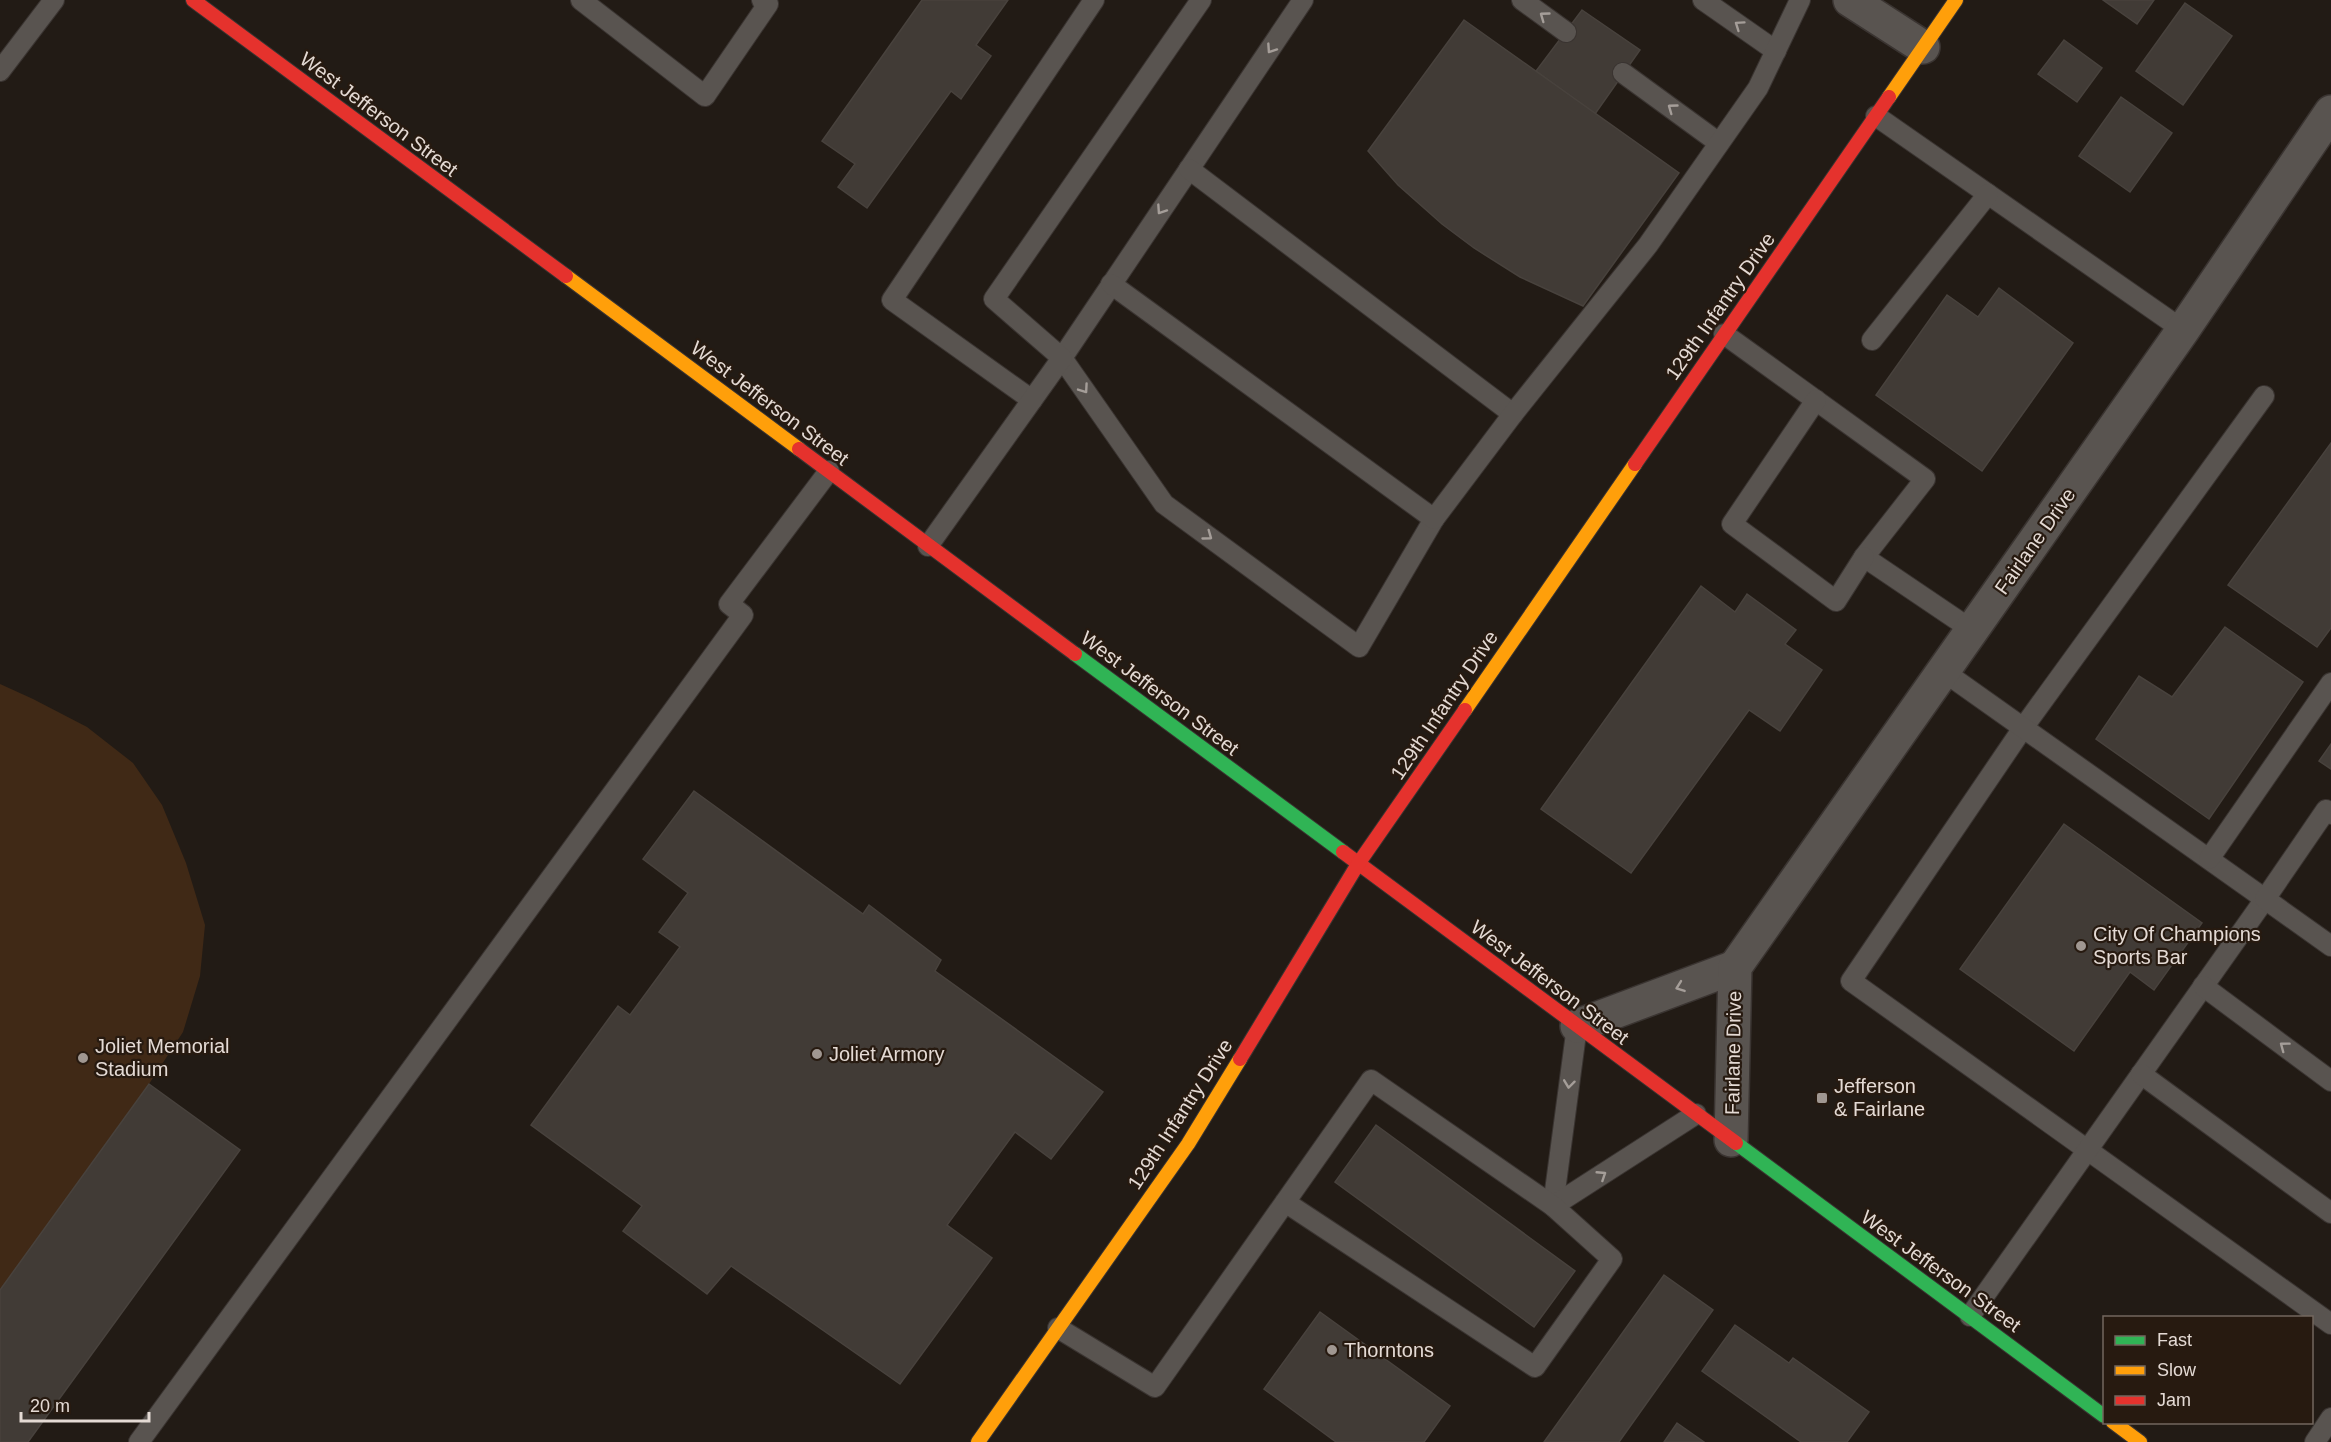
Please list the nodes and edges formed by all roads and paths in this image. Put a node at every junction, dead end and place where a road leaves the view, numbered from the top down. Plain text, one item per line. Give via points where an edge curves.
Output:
1 (54, 0) edge
2 (193, 0) edge
3 (581, 0) edge
4 (1094, 0) edge
5 (1201, 0) edge
6 (1303, 0) edge
7 (1522, 0) edge
8 (1703, 0) edge
9 (1800, 0) edge
10 (1850, 0) edge
11 (1956, 0) edge
12 (767, 1) edge
13 (1566, 32) dead end
14 (1923, 47) junction
15 (1776, 51) junction
16 (0, 71) edge
17 (1623, 73) dead end
18 (2331, 112) edge
19 (1876, 116) junction
20 (1719, 142) junction
21 (1189, 169) junction
22 (1988, 194) junction
23 (1112, 284) junction
24 (2183, 330) junction
25 (1724, 334) junction
26 (1872, 340) dead end
27 (1062, 358) junction
28 (2264, 396) dead end
29 (1032, 400) junction
30 (1815, 400) junction
31 (1513, 414) junction
32 (829, 471) junction
33 (1434, 519) junction
34 (928, 546) junction
35 (1864, 557) junction
36 (1972, 630) junction
37 (1943, 671) junction
38 (2331, 683) edge
39 (2023, 728) junction
40 (2331, 814) edge
41 (2209, 858) junction
42 (1358, 864) junction
43 (2265, 899) junction
44 (2331, 946) edge
45 (1735, 967) junction
46 (2203, 986) junction
47 (1576, 1026) junction
48 (2141, 1074) junction
49 (2331, 1081) edge
50 (1696, 1114) junction
51 (1731, 1140) junction
52 (2088, 1150) junction
53 (1285, 1202) junction
54 (1553, 1206) junction
55 (2331, 1213) edge
56 (1970, 1316) junction
57 (2331, 1324) edge
58 (1058, 1328) junction
59 (2103, 1415) edge
60 (2331, 1418) edge
61 (2116, 1424) edge
62 (139, 1442) edge
63 (978, 1442) edge
64 (2140, 1442) edge
65 (2315, 1442) edge

1 - 16 lane
2 - 32 main road, West Jefferson Street
3 - 12 lane via 705,96
4 - 29 lane via 892,300
5 - 27 lane via 994,299
6 -> 21 lane
13 -> 7 lane
15 -> 8 lane
9 - 15 lane
10 - 14 street
11 - 14 main road, 129th Infantry Drive
14 - 19 main road, 129th Infantry Drive
15 - 20 lane via 1758,88
20 -> 17 lane
18 - 24 street, Fairlane Drive
19 - 22 lane
19 - 25 main road, 129th Infantry Drive
20 - 31 lane via 1648,245
21 -> 23 lane
21 - 31 lane
22 - 24 lane
22 - 26 lane
23 - 27 lane
23 - 33 lane
24 - 36 street, Fairlane Drive
25 - 30 lane
25 - 42 main road, 129th Infantry Drive
27 - 29 lane
27 -> 33 lane via 1164,504 1359,646
28 - 39 lane
29 - 34 lane
30 - 35 lane via 1925,479
30 - 35 lane via 1732,524 1836,601
31 - 33 lane
32 - 34 main road, West Jefferson Street
32 - 62 lane via 729,604 743,615
34 - 42 main road, West Jefferson Street
35 - 36 lane
36 - 37 street, Fairlane Drive
37 - 39 lane
37 - 45 street, Fairlane Drive
38 - 41 lane
39 - 41 lane
39 - 52 lane via 1851,981
40 - 43 lane via 2326,810
41 - 43 lane
42 - 47 main road, West Jefferson Street
42 - 58 main road, 129th Infantry Drive via 1188,1144
43 - 44 lane
43 - 46 lane
45 -> 47 street, Fairlane Drive
45 - 51 street, Fairlane Drive
46 - 48 lane
49 -> 46 lane
47 - 50 main road, West Jefferson Street
47 -> 54 lane
48 - 52 lane
48 - 55 lane
50 - 51 main road, West Jefferson Street
54 -> 50 lane
51 - 56 main road, West Jefferson Street
52 - 56 lane
52 - 57 lane
53 - 54 lane via 1371,1080
53 - 54 lane via 1535,1367 1612,1259
53 - 58 lane via 1155,1386
56 - 59 main road, West Jefferson Street
58 - 63 main road, 129th Infantry Drive
60 - 65 lane
61 - 64 main road

